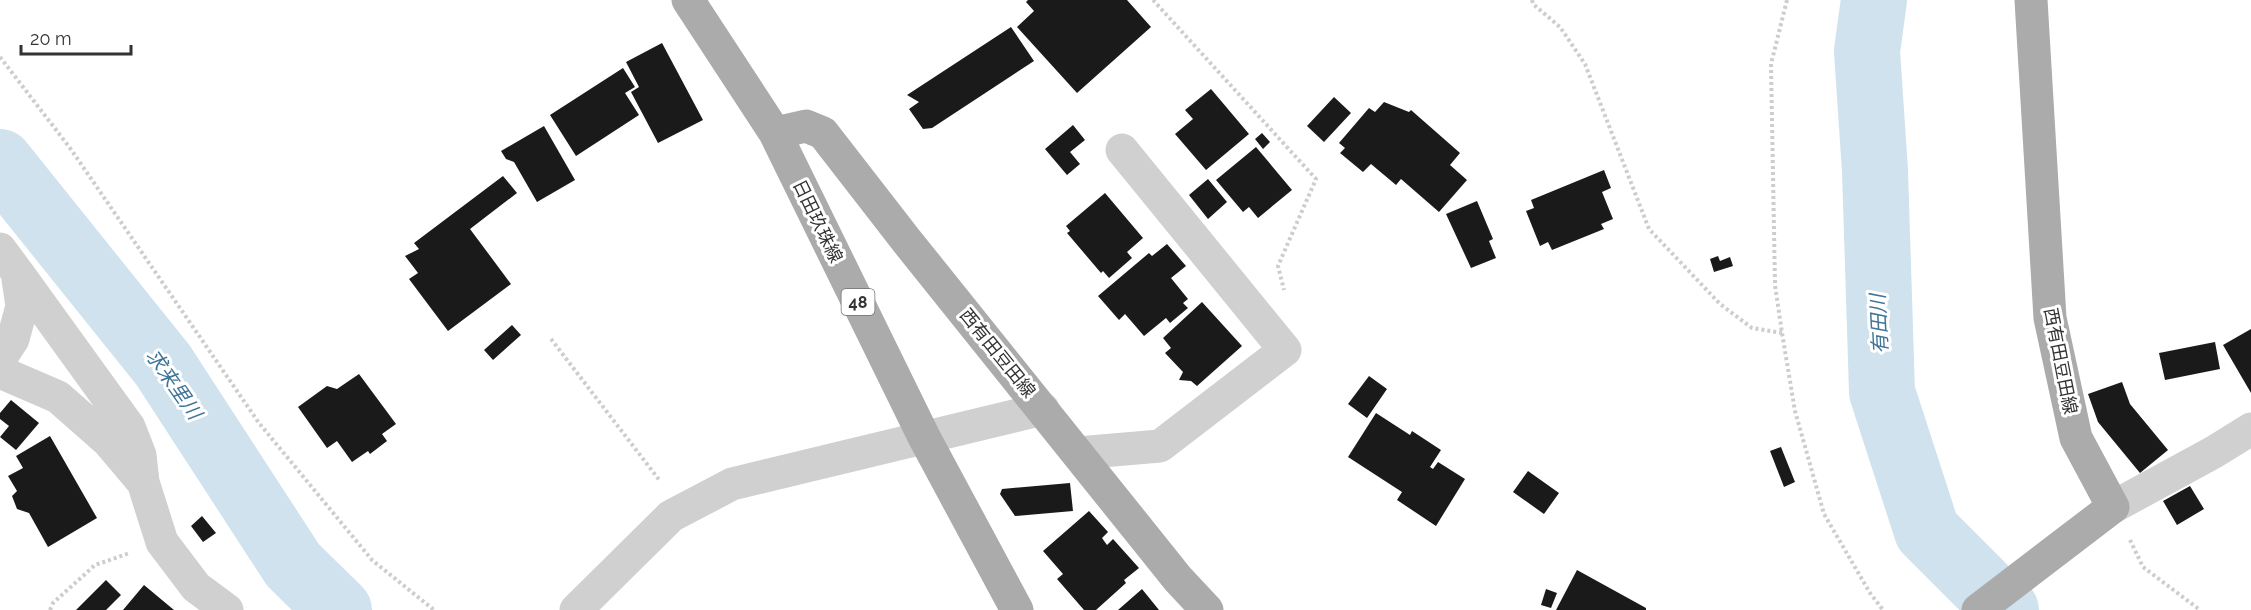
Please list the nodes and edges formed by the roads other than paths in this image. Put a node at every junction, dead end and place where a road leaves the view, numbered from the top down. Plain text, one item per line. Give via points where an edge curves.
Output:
1 (688, 0) edge
2 (2031, 0) edge
3 (775, 133) junction
4 (1122, 150) dead end
5 (8, 261) edge
6 (0, 359) edge
7 (0, 372) edge
8 (1043, 409) junction
9 (2251, 429) edge
10 (924, 437) junction
11 (1078, 453) junction
12 (143, 482) junction
13 (2113, 507) junction
14 (227, 610) edge
15 (576, 610) edge
16 (1017, 610) edge
17 (1207, 610) edge
18 (1978, 610) edge

1 - 3 main road, 日田玖珠線 / 48
2 - 13 main road, 西有田豆田線 via 2050,318 2076,438
3 - 8 main road, 西有田豆田線 via 806,126 823,133
3 - 10 main road, 日田玖珠線 / 48
4 - 11 street via 1286,350 1160,446
5 - 6 street via 22,306 13,339
5 - 12 street via 129,427 141,455
7 - 12 street via 58,397 108,441
8 - 10 street
8 - 11 main road, 西有田豆田線
9 - 13 street
10 - 15 street via 732,484 671,516
10 - 16 main road, 日田玖珠線 / 48
11 - 17 main road, 西有田豆田線
12 - 14 street via 162,542 196,586
13 - 18 main road

